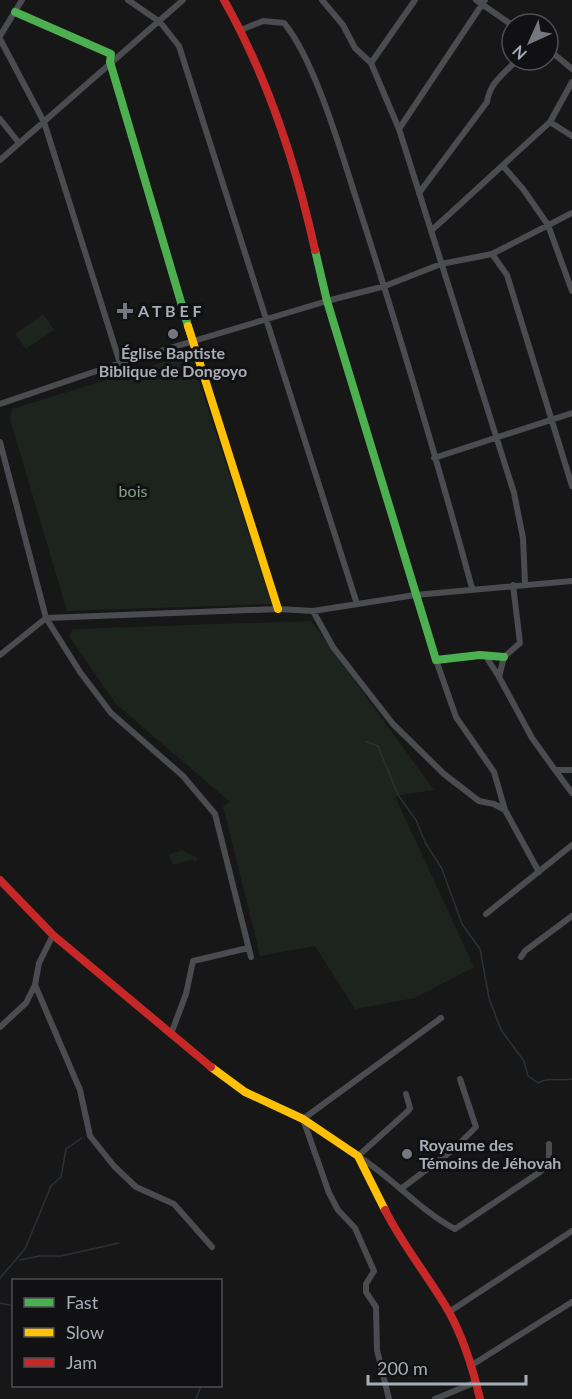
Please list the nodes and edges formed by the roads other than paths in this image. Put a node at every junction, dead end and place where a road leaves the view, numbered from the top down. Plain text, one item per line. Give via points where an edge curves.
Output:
1 (22, 0) edge
2 (128, 0) edge
3 (183, 0) edge
4 (224, 0) edge
5 (322, 0) edge
6 (415, 0) edge
7 (481, 1) edge
8 (15, 12) junction
9 (500, 16) edge
10 (160, 22) junction
11 (241, 30) junction
12 (0, 37) edge
13 (560, 59) edge
14 (110, 62) junction
15 (371, 63) junction
16 (572, 69) edge
17 (504, 72) edge
18 (572, 82) edge
19 (0, 119) edge
20 (44, 122) junction
21 (550, 122) junction
22 (399, 129) junction
23 (572, 136) edge
24 (19, 143) junction
25 (0, 160) edge
26 (503, 166) junction
27 (419, 193) junction
28 (572, 213) edge
29 (548, 225) junction
30 (431, 231) junction
31 (492, 254) junction
32 (441, 264) junction
33 (385, 286) junction
34 (572, 291) edge
35 (327, 301) junction
36 (265, 320) junction
37 (194, 342) junction
38 (120, 363) junction
39 (0, 404) edge
40 (572, 413) edge
41 (551, 420) junction
42 (496, 438) junction
43 (0, 442) edge
44 (435, 458) junction
45 (572, 486) edge
46 (572, 581) edge
47 (525, 583) junction
48 (513, 585) junction
49 (472, 588) junction
50 (415, 595) junction
51 (357, 604) junction
52 (278, 609) junction
53 (313, 611) junction
54 (46, 618) junction
55 (0, 655) edge
56 (487, 657) junction
57 (504, 657) junction
58 (436, 660) junction
59 (499, 677) junction
60 (555, 770) junction
61 (572, 770) edge
62 (572, 793) edge
63 (505, 810) junction
64 (572, 845) edge
65 (539, 872) junction
66 (0, 880) edge
67 (486, 914) dead end
68 (572, 916) edge
69 (53, 935) junction
70 (248, 948) junction
71 (251, 957) dead end
72 (521, 957) dead end
73 (35, 985) junction
74 (441, 1018) dead end
75 (0, 1027) edge
76 (171, 1034) junction
77 (460, 1079) dead end
78 (406, 1094) dead end
79 (303, 1119) junction
80 (549, 1144) dead end
81 (358, 1156) junction
82 (402, 1188) junction
83 (572, 1231) edge
84 (212, 1247) dead end
85 (572, 1302) edge
86 (449, 1312) junction
87 (472, 1365) junction
88 (476, 1382) junction
89 (389, 1399) edge
90 (435, 1399) edge
91 (480, 1399) edge

1 - 8 street
2 - 10 street
3 - 10 street
4 - 11 street
5 - 15 street via 343,25 355,48
6 - 15 street
7 - 9 street
7 - 22 street
8 - 12 street
8 - 14 street via 111,54
10 - 14 street
10 - 36 street via 179,46
11 - 33 street via 263,21 284,23 291,31 338,143
11 - 35 street via 290,150
12 - 20 street
13 - 16 street
14 - 20 street
14 - 37 street
15 - 22 street
17 - 27 street via 489,91 488,102
18 - 21 street
19 - 24 street
20 - 24 street
20 - 38 street
21 - 23 street
21 - 26 street
22 - 27 street
24 - 25 street
26 - 29 street
26 - 30 street
27 - 30 street
28 - 29 street
29 - 31 street
29 - 34 street
30 - 32 street
31 - 32 street
31 - 41 street via 507,275
32 - 33 street
32 - 42 street
33 - 35 street
33 - 44 street
35 - 36 street
35 - 50 street
36 - 37 street
36 - 51 street
37 - 38 street
37 - 52 street
38 - 39 street
40 - 41 street
41 - 42 street
41 - 45 street
42 - 44 street
42 - 47 street via 514,493 523,538
43 - 54 street
44 - 49 street
46 - 47 street
47 - 48 street
48 - 49 street
48 - 57 street via 520,643
49 - 50 street
50 - 51 street
50 - 58 street
51 - 53 street
52 - 53 street
52 - 54 street
53 - 63 street via 333,646 393,724 479,801
54 - 55 street
54 - 70 street via 111,713 183,776 216,814
56 - 57 street
56 - 58 street
56 - 59 street
57 - 59 street
58 - 63 street via 456,717 494,772
59 - 60 street via 532,738
60 - 61 street
60 - 62 street
63 - 65 street
64 - 65 street
65 - 67 street
66 - 69 street
68 - 72 street
69 - 73 street via 39,963
69 - 76 street
70 - 71 street
70 - 76 street via 193,961
73 - 75 street via 26,1003
73 - 84 street via 80,1090 90,1136 136,1187 174,1204
74 - 79 street
76 - 79 street via 245,1092
77 - 82 street via 476,1127
78 - 81 street via 408,1111
79 - 81 street
79 - 89 street via 338,1210 355,1228 375,1271 366,1284 366,1292 376,1306 377,1350
80 - 82 street via 549,1163 540,1172 455,1228 432,1217
81 - 82 street
81 - 86 street via 397,1234
83 - 86 street
85 - 87 street
86 - 87 street
87 - 88 street
88 - 90 street
88 - 91 street

